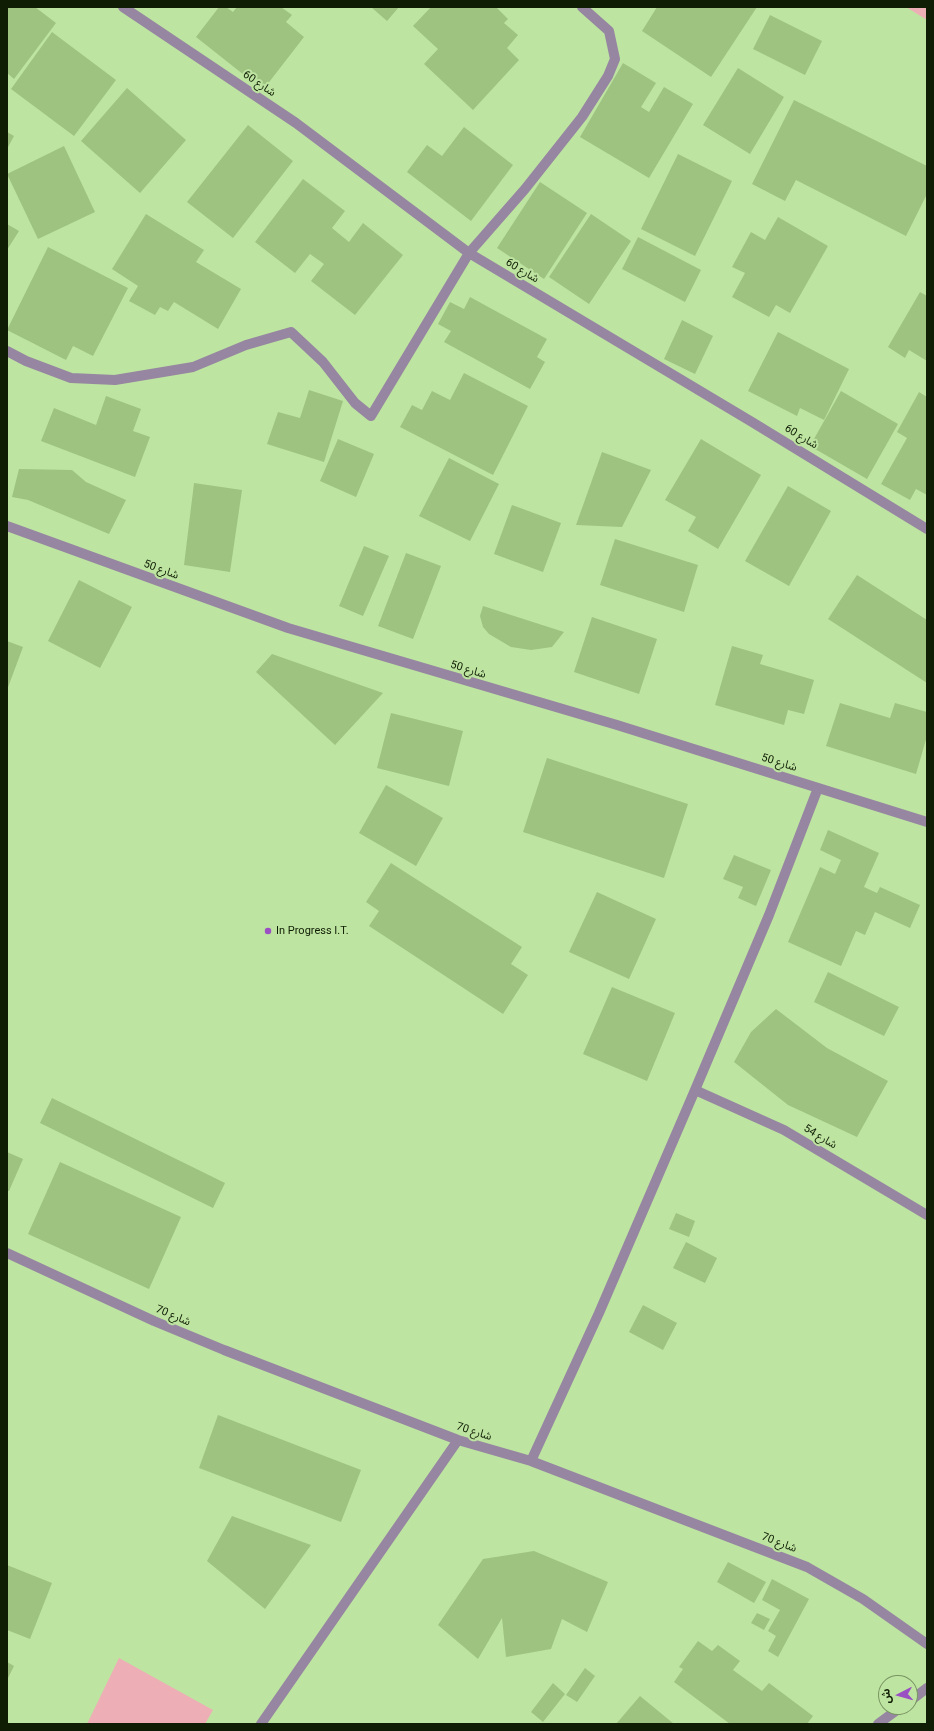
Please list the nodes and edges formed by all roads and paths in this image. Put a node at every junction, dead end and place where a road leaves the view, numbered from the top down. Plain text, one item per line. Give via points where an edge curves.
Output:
1 (124, 7) edge
2 (582, 7) edge
3 (469, 253) junction
4 (7, 351) edge
5 (7, 526) edge
6 (927, 529) edge
7 (818, 788) junction
8 (927, 822) edge
9 (695, 1090) junction
10 (927, 1214) edge
11 (7, 1253) edge
12 (458, 1440) junction
13 (531, 1461) junction
14 (927, 1644) edge
15 (927, 1688) edge
16 (918, 1695) edge
17 (890, 1715) edge
18 (260, 1724) edge
19 (878, 1724) edge

1 - 3 street, شارع 60 via 296,123
2 - 3 street via 609,31 616,59 608,76 577,123
3 - 4 street via 371,416 355,403 323,362 292,332 246,345 193,368 115,380 71,378
3 - 6 street, شارع 60
5 - 7 street, شارع 50 via 288,628 617,725
7 - 8 street, شارع 50
7 - 9 street via 769,915
9 - 10 street, شارع 54 via 784,1130
9 - 13 street via 599,1313
11 - 12 street, شارع 70 via 154,1321
12 - 13 street, شارع 70
12 - 18 street
13 - 14 street, شارع 70 via 807,1567 863,1599
15 - 16 street
17 - 19 street

